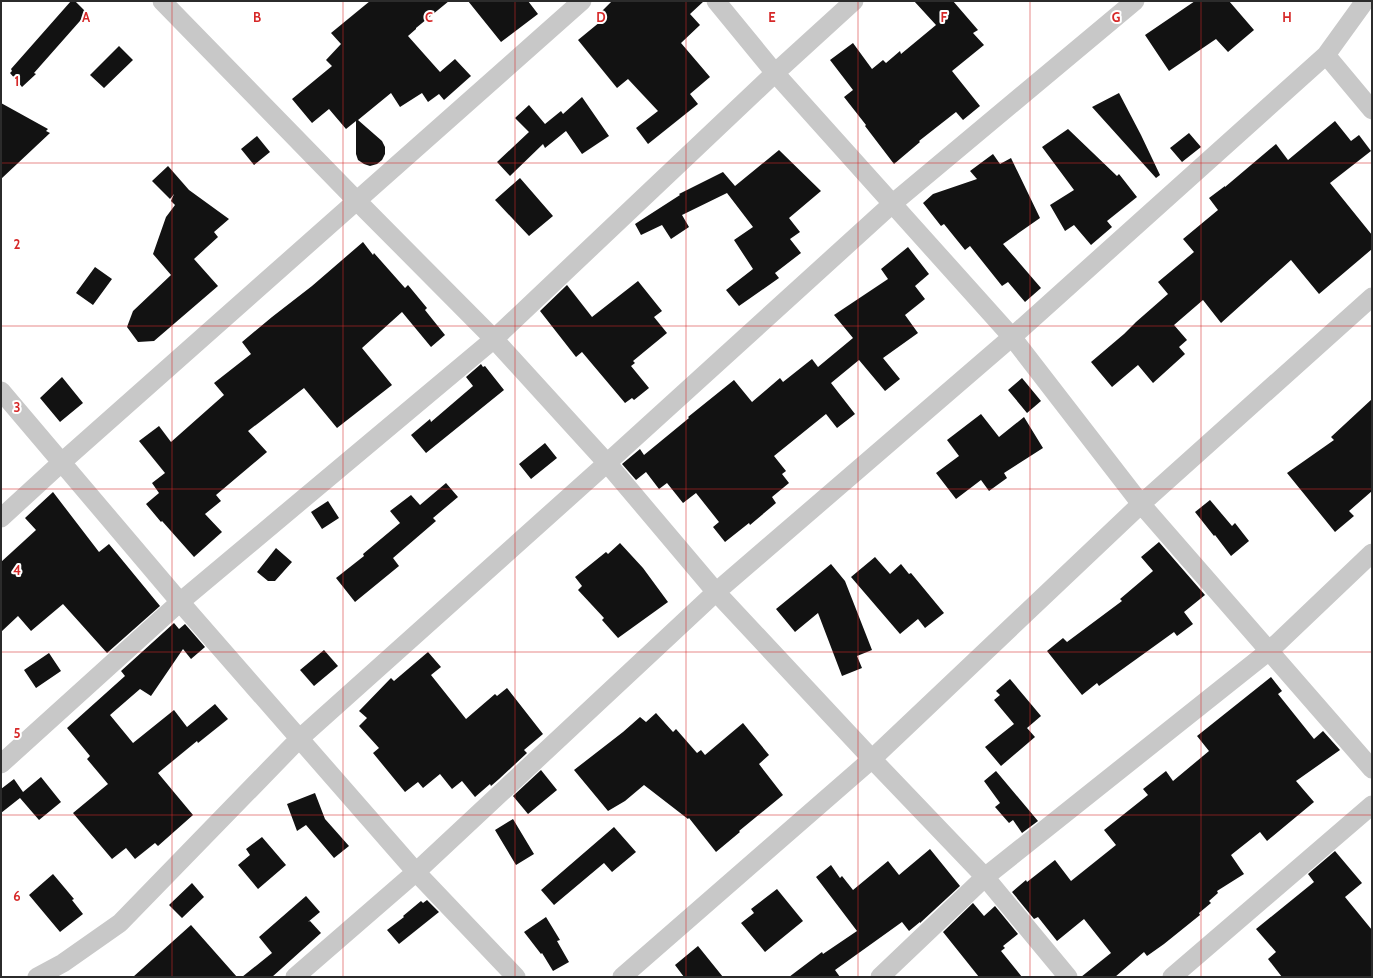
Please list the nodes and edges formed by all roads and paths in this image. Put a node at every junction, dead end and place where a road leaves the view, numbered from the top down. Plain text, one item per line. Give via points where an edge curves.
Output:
1 (162, 1) edge
2 (582, 1) edge
3 (716, 1) edge
4 (854, 1) edge
5 (1135, 1) edge
6 (1365, 1) edge
7 (1326, 55) junction
8 (775, 73) junction
9 (1372, 110) edge
10 (357, 201) junction
11 (892, 204) junction
12 (1372, 297) edge
13 (1012, 337) junction
14 (494, 339) junction
15 (1, 391) edge
16 (62, 462) junction
17 (607, 463) junction
18 (1141, 504) junction
19 (1, 518) edge
20 (1372, 553) edge
21 (716, 592) junction
22 (180, 602) junction
23 (1269, 651) junction
24 (299, 739) junction
25 (872, 759) junction
26 (1, 764) edge
27 (1372, 769) edge
28 (1372, 805) edge
29 (416, 872) junction
30 (985, 877) junction
31 (37, 977) edge
32 (295, 977) edge
33 (516, 977) edge
34 (622, 977) edge
35 (880, 977) edge
36 (1068, 977) edge
37 (1172, 977) edge

1 - 10 street
2 - 10 street
3 - 8 street
4 - 8 street
5 - 11 street
6 - 7 street
7 - 9 street
7 - 13 street
8 - 11 street
8 - 14 street
10 - 14 street
10 - 16 street
11 - 13 street
11 - 17 street
12 - 18 street
13 - 18 street
13 - 21 street
14 - 17 street
14 - 22 street
15 - 16 street
16 - 19 street
16 - 22 street
17 - 21 street
17 - 24 street
18 - 23 street
18 - 25 street
20 - 23 street
21 - 25 street
21 - 29 street
22 - 24 street
22 - 26 street
23 - 27 street
23 - 30 street
24 - 29 street
24 - 31 street via 120,923 63,963
25 - 30 street
25 - 34 street
28 - 37 street
29 - 32 street
29 - 33 street
30 - 35 street
30 - 36 street

